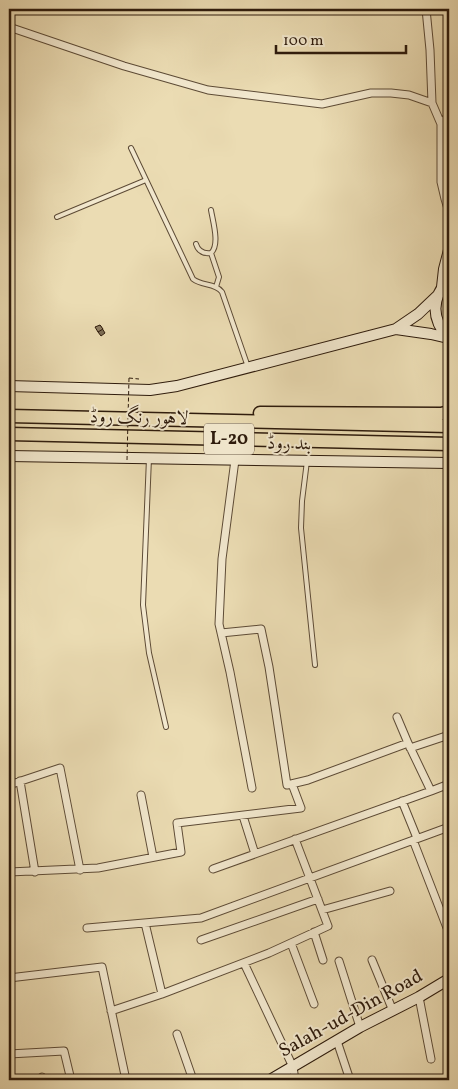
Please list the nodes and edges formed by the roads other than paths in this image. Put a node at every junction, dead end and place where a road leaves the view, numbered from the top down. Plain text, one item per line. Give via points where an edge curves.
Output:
1 (426, 9) edge
2 (9, 27) edge
3 (433, 106) junction
4 (449, 115) edge
5 (440, 127) junction
6 (131, 148) dead end
7 (146, 180) junction
8 (211, 210) dead end
9 (449, 212) edge
10 (57, 216) dead end
11 (196, 244) dead end
12 (449, 250) edge
13 (211, 253) junction
14 (449, 278) edge
15 (216, 287) junction
16 (440, 291) junction
17 (396, 329) junction
18 (449, 338) edge
19 (248, 367) junction
20 (9, 386) edge
21 (449, 412) edge
22 (9, 416) edge
23 (186, 420) junction
24 (449, 426) edge
25 (9, 434) edge
26 (449, 444) edge
27 (9, 456) edge
28 (149, 458) junction
29 (235, 460) junction
30 (307, 462) junction
31 (449, 464) edge
32 (221, 632) junction
33 (315, 665) dead end
34 (397, 717) dead end
35 (166, 727) dead end
36 (449, 735) edge
37 (409, 746) junction
38 (20, 781) junction
39 (292, 784) junction
40 (449, 784) edge
41 (9, 785) edge
42 (252, 788) dead end
43 (431, 791) junction
44 (141, 795) dead end
45 (402, 801) junction
46 (243, 816) junction
47 (449, 827) edge
48 (295, 839) junction
49 (415, 839) junction
50 (255, 854) junction
51 (153, 857) junction
52 (213, 869) dead end
53 (80, 870) junction
54 (9, 872) edge
55 (35, 872) junction
56 (310, 878) junction
57 (390, 890) dead end
58 (318, 899) junction
59 (322, 910) junction
60 (145, 923) junction
61 (87, 928) dead end
62 (314, 932) junction
63 (449, 933) edge
64 (202, 940) dead end
65 (291, 943) junction
66 (323, 960) dead end
67 (372, 960) dead end
68 (339, 961) dead end
69 (244, 963) junction
70 (9, 978) edge
71 (449, 979) edge
72 (162, 994) junction
73 (419, 997) junction
74 (314, 1004) dead end
75 (111, 1011) junction
76 (393, 1011) junction
77 (360, 1027) junction
78 (177, 1034) dead end
79 (337, 1041) junction
80 (9, 1054) edge
81 (431, 1059) dead end
82 (293, 1067) junction
83 (71, 1080) edge
84 (126, 1080) edge
85 (193, 1080) edge
86 (270, 1080) edge
87 (295, 1080) edge
88 (350, 1080) edge

1 - 3 street
2 - 3 street via 208,90 322,104 371,93 392,93 408,95
3 - 5 street
4 - 5 street
5 - 9 street via 442,182
6 - 7 lane
7 - 10 lane
7 - 15 lane via 193,279
8 - 13 lane via 216,243
11 - 13 lane via 201,252
12 - 16 main road
13 - 15 lane via 218,277
14 - 16 main road
15 - 19 lane via 222,292
16 - 17 main road via 418,314
16 - 18 main road via 436,318
17 - 18 main road
17 - 19 main road
19 - 20 main road via 150,390
21 - 23 highway via 246,413
22 - 23 highway, لاہور رنگ روڈ / L-20
23 - 24 highway, لاہور رنگ روڈ / L-20
25 - 26 highway, لاہور رنگ روڈ / L-20
27 - 28 main road, بند روڈ
28 - 29 main road, بند روڈ
28 - 35 lane via 144,605 150,653
29 - 30 main road, بند روڈ
29 - 32 street via 222,559
30 - 31 main road, بند روڈ
30 - 33 lane via 301,528
32 - 39 street via 261,629 287,785
32 - 42 street
34 - 37 street
36 - 37 street
37 - 39 street
37 - 43 street
38 - 41 street
38 - 53 street via 60,768
38 - 55 street
39 - 46 street via 300,808
40 - 43 street
43 - 45 street
44 - 51 street
45 - 48 street
45 - 49 street
46 - 50 street
46 - 51 street via 177,823 181,852
47 - 49 street
48 - 50 street
48 - 56 street
49 - 56 street
49 - 63 street
50 - 52 street
51 - 53 street via 134,863
53 - 55 street
54 - 55 street
56 - 58 street
56 - 60 street via 201,918
57 - 59 street
58 - 59 street
58 - 64 street
59 - 62 street via 328,926
60 - 61 street
60 - 72 street
62 - 65 street
62 - 66 street
65 - 69 street
65 - 74 street
67 - 76 street
68 - 77 street
69 - 72 street
69 - 82 street
70 - 75 street via 102,967
71 - 73 main road, Salah-ud-Din Road
72 - 75 street
73 - 76 main road, Salah-ud-Din Road
73 - 81 street
75 - 84 street
76 - 77 main road, Salah-ud-Din Road
77 - 79 main road, Salah-ud-Din Road
78 - 85 street
79 - 82 main road, Salah-ud-Din Road
79 - 88 street
80 - 83 street via 64,1051
82 - 86 main road, Salah-ud-Din Road
82 - 87 street

